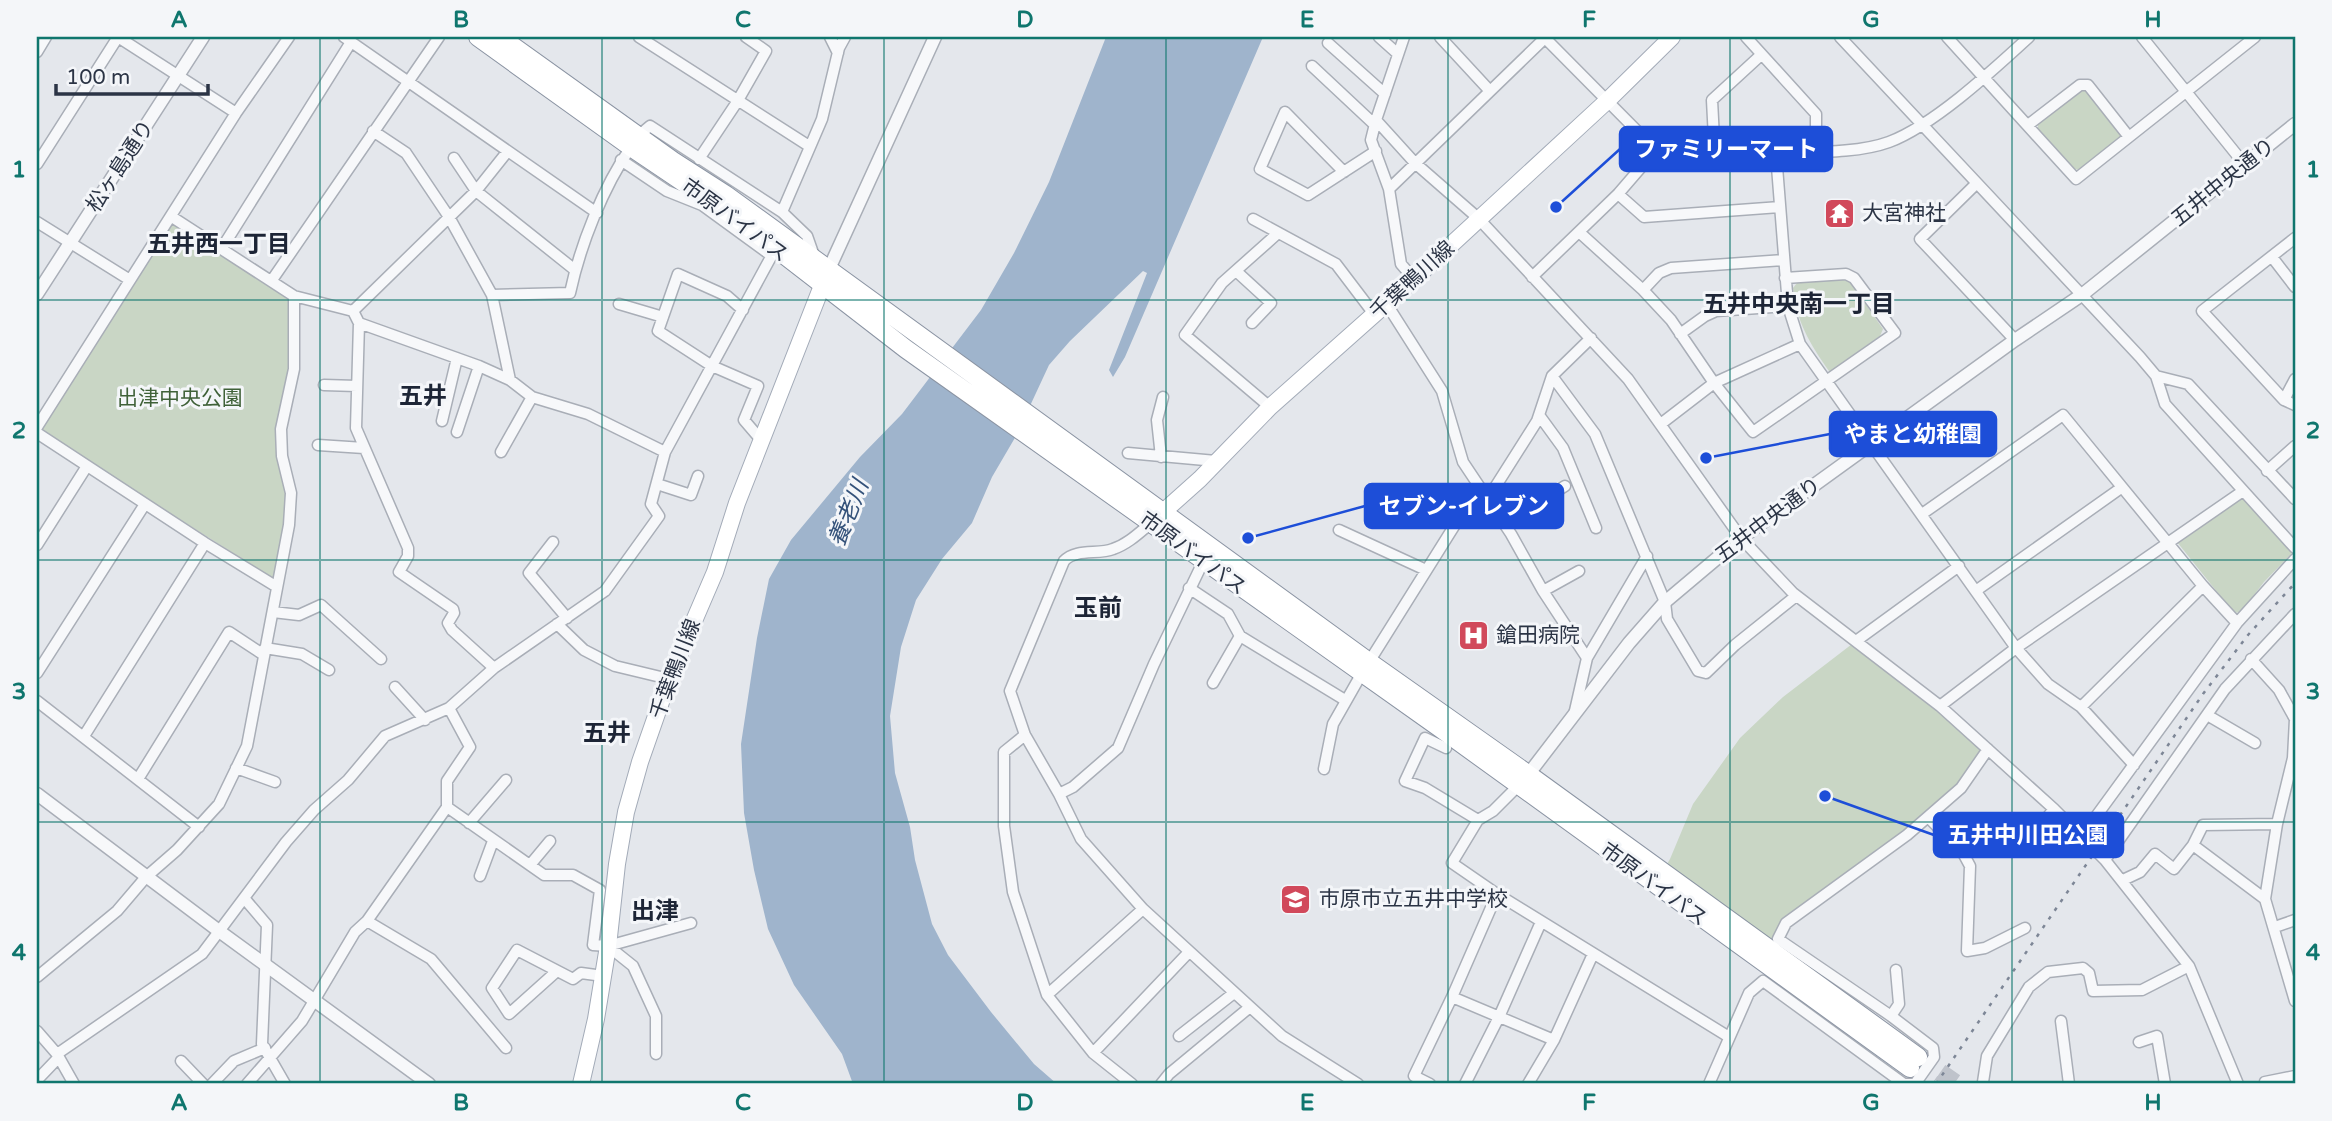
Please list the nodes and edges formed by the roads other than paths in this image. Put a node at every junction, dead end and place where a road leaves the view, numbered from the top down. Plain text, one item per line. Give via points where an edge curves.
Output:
1 (46, 37) edge
2 (118, 37) edge
3 (203, 37) edge
4 (289, 37) edge
5 (439, 37) edge
6 (478, 37) edge
7 (500, 37) edge
8 (639, 37) edge
9 (746, 37) edge
10 (830, 37) edge
11 (845, 37) edge
12 (935, 37) edge
13 (1378, 37) edge
14 (1404, 37) edge
15 (1546, 37) edge
16 (1672, 37) edge
17 (1746, 37) edge
18 (1840, 37) edge
19 (1947, 37) edge
20 (2029, 37) edge
21 (2142, 37) edge
22 (2255, 37) edge
23 (1443, 38) edge
24 (348, 40) edge
25 (1328, 43) dead end
26 (37, 52) edge
27 (838, 53) junction
28 (1398, 54) junction
29 (1761, 55) junction
30 (1312, 66) dead end
31 (178, 76) junction
32 (1984, 77) junction
33 (408, 80) junction
34 (1489, 90) junction
35 (2185, 93) junction
36 (1385, 94) junction
37 (1607, 101) junction
38 (737, 102) junction
39 (236, 113) junction
40 (1375, 122) junction
41 (2295, 124) edge
42 (1921, 125) junction
43 (2028, 125) junction
44 (373, 131) junction
45 (2129, 137) junction
46 (42, 145) edge
47 (809, 146) junction
48 (630, 148) junction
49 (1657, 150) junction
50 (1376, 151) junction
51 (507, 152) junction
52 (1816, 152) junction
53 (1776, 154) junction
54 (454, 158) dead end
55 (1715, 158) junction
56 (699, 159) junction
57 (1415, 163) junction
58 (37, 164) edge
59 (2245, 165) junction
60 (1344, 172) junction
61 (1976, 184) junction
62 (1389, 189) junction
63 (476, 191) junction
64 (1618, 194) junction
65 (1780, 207) junction
66 (782, 212) junction
67 (597, 213) junction
68 (172, 217) junction
69 (449, 217) junction
70 (1478, 218) junction
71 (1252, 219) dead end
72 (37, 222) edge
73 (1579, 232) junction
74 (1277, 234) junction
75 (2295, 238) edge
76 (70, 243) junction
77 (777, 247) junction
78 (222, 248) junction
79 (2272, 257) junction
80 (1784, 260) junction
81 (575, 270) junction
82 (1236, 271) junction
83 (822, 272) junction
84 (1532, 276) junction
85 (1785, 278) junction
86 (1414, 279) junction
87 (130, 280) junction
88 (272, 281) junction
89 (2295, 287) edge
90 (1643, 290) junction
91 (37, 294) edge
92 (2083, 294) junction
93 (492, 295) junction
94 (294, 296) junction
95 (619, 304) dead end
96 (1788, 306) junction
97 (1380, 309) junction
98 (743, 310) junction
99 (353, 311) junction
100 (663, 317) junction
101 (359, 323) junction
102 (1252, 323) dead end
103 (1680, 334) junction
104 (1591, 338) junction
105 (2015, 340) junction
106 (1800, 344) junction
107 (457, 358) junction
108 (479, 366) junction
109 (712, 366) junction
110 (1552, 376) junction
111 (2156, 376) junction
112 (2295, 379) edge
113 (510, 380) junction
114 (1714, 383) junction
115 (1827, 383) junction
116 (324, 385) dead end
117 (357, 386) junction
118 (532, 397) junction
119 (1163, 397) dead end
120 (2290, 402) edge
121 (1270, 407) junction
122 (1539, 415) junction
123 (442, 421) dead end
124 (1662, 423) junction
125 (37, 426) edge
126 (457, 432) dead end
127 (37, 433) edge
128 (762, 441) junction
129 (1872, 443) junction
130 (318, 445) dead end
131 (2295, 446) edge
132 (364, 448) junction
133 (501, 453) dead end
134 (665, 453) junction
135 (1128, 453) dead end
136 (1161, 457) junction
137 (1216, 461) junction
138 (87, 466) junction
139 (2267, 471) junction
140 (698, 476) dead end
141 (1102, 478) junction
142 (657, 484) junction
143 (1565, 485) dead end
144 (1478, 488) junction
145 (2121, 488) junction
146 (2243, 491) junction
147 (2295, 499) edge
148 (1487, 500) junction
149 (145, 504) junction
150 (1922, 514) junction
151 (1157, 517) junction
152 (1504, 524) junction
153 (1596, 528) dead end
154 (1339, 530) dead end
155 (1741, 538) junction
156 (553, 542) dead end
157 (2167, 542) junction
158 (205, 543) junction
159 (37, 545) edge
160 (2295, 548) edge
161 (1647, 556) junction
162 (2295, 559) edge
163 (1204, 560) junction
164 (1959, 566) junction
165 (1426, 570) junction
166 (1579, 571) dead end
167 (2203, 586) junction
168 (278, 587) junction
169 (1189, 588) junction
170 (1977, 590) junction
171 (1543, 592) junction
172 (1796, 596) junction
173 (1665, 602) junction
174 (273, 612) junction
175 (2295, 614) edge
176 (562, 621) junction
177 (2237, 624) junction
178 (1240, 636) junction
179 (1856, 640) junction
180 (2016, 648) junction
181 (265, 652) junction
182 (1587, 658) junction
183 (381, 659) dead end
184 (2251, 659) junction
185 (494, 668) junction
186 (1365, 668) junction
187 (329, 670) dead end
188 (37, 673) edge
189 (669, 679) junction
190 (1213, 683) dead end
191 (395, 687) dead end
192 (1345, 700) junction
193 (37, 701) edge
194 (1940, 706) junction
195 (2081, 707) junction
196 (449, 708) junction
197 (1574, 715) junction
198 (2207, 715) junction
199 (425, 720) junction
200 (1025, 735) junction
201 (84, 736) junction
202 (2255, 743) dead end
203 (1446, 748) dead end
204 (1988, 749) junction
205 (2294, 753) edge
206 (2134, 765) junction
207 (236, 768) junction
208 (1324, 769) dead end
209 (138, 779) junction
210 (506, 780) dead end
211 (1524, 780) junction
212 (275, 782) dead end
213 (1059, 794) junction
214 (39, 800) edge
215 (446, 807) junction
216 (2053, 809) junction
217 (1928, 817) junction
218 (1478, 820) junction
219 (468, 823) junction
220 (2277, 824) junction
221 (199, 827) junction
222 (2032, 836) dead end
223 (2081, 838) junction
224 (493, 841) junction
225 (550, 841) dead end
226 (2193, 845) junction
227 (2105, 860) junction
228 (530, 865) junction
229 (480, 876) dead end
230 (146, 877) junction
231 (2123, 880) junction
232 (1497, 894) junction
233 (244, 898) junction
234 (2265, 900) junction
235 (1143, 909) junction
236 (2295, 920) edge
237 (367, 921) junction
238 (1541, 922) junction
239 (691, 923) dead end
240 (2275, 927) junction
241 (2025, 928) dead end
242 (219, 931) junction
243 (608, 946) junction
244 (1189, 952) junction
245 (1593, 954) junction
246 (265, 965) junction
247 (2189, 966) junction
248 (1896, 970) dead end
249 (557, 971) junction
250 (37, 976) edge
251 (603, 976) junction
252 (1234, 993) junction
253 (1047, 995) junction
254 (1452, 997) junction
255 (313, 1001) junction
256 (2295, 1001) edge
257 (1250, 1007) junction
258 (1891, 1016) junction
259 (1499, 1017) junction
260 (2061, 1021) dead end
261 (37, 1031) edge
262 (1179, 1037) dead end
263 (1729, 1037) junction
264 (1554, 1041) junction
265 (2139, 1042) dead end
266 (506, 1048) dead end
267 (267, 1053) junction
268 (656, 1054) dead end
269 (1093, 1054) junction
270 (58, 1055) junction
271 (181, 1061) dead end
272 (1914, 1063) tunnel mouth
273 (2295, 1076) edge
274 (1338, 1079) edge
275 (37, 1080) edge
276 (74, 1084) edge
277 (202, 1084) edge
278 (212, 1084) edge
279 (247, 1084) edge
280 (285, 1084) edge
281 (429, 1084) edge
282 (581, 1084) edge
283 (1132, 1084) edge
284 (1161, 1084) edge
285 (1358, 1084) edge
286 (1430, 1084) edge
287 (1465, 1084) edge
288 (1528, 1084) edge
289 (1709, 1084) edge
290 (1981, 1084) edge
291 (2069, 1084) edge
292 (2165, 1084) edge
293 (2238, 1084) edge
294 (2263, 1084) edge

1 - 26 street
2 - 31 street
2 - 46 street
3 - 31 street, 松ヶ島通り
4 - 39 street
5 - 33 street
6 - 48 highway, 市原バイパス
7 - 48 highway, 市原バイパス
8 - 38 street
9 - 38 street via 766,51
10 - 27 street
11 - 27 street
12 - 83 street
13 - 28 street
14 - 28 street
15 - 34 street
15 - 37 street
16 - 37 main road, 千葉鴨川線
17 - 29 street
18 - 42 street
19 - 32 street
20 - 32 street
21 - 35 street
22 - 35 street
23 - 34 street
24 - 33 street
24 - 78 street
25 - 36 street
27 - 47 street via 822,119
28 - 36 street
29 - 52 street via 1816,114
29 - 55 street via 1712,100
30 - 40 street
31 - 39 street
31 - 76 street, 松ヶ島通り
32 - 42 street
32 - 43 street
33 - 44 street
33 - 51 street
34 - 57 street
35 - 45 street
35 - 59 street
36 - 40 street
37 - 49 street
37 - 70 main road, 千葉鴨川線
38 - 47 street
38 - 56 street
39 - 68 street
40 - 50 street via 1371,140
40 - 57 street
41 - 59 street, 五井中央通り
42 - 52 street via 1876,146
42 - 61 street
43 - 45 street via 2076,178
43 - 45 street via 2080,85 2088,85
44 - 69 street via 406,153
44 - 88 street
46 - 58 street
47 - 66 street
48 - 56 street via 650,126
48 - 67 street
48 - 77 highway, 市原バイパス via 726,195
48 - 77 street via 667,191
49 - 55 street via 1676,159
49 - 64 street
50 - 60 street
50 - 62 street
51 - 63 street
51 - 67 street
52 - 53 street
53 - 55 street
53 - 65 street
54 - 63 street
56 - 66 street
57 - 62 street
57 - 70 street
59 - 92 street, 五井中央通り
60 - 60 street via 1308,195 1260,169 1285,113
61 - 92 street
61 - 105 street via 1920,239
62 - 86 street via 1401,264
63 - 69 street
63 - 81 street
64 - 65 street via 1644,217
64 - 73 street
65 - 80 street
66 - 83 street via 807,236
67 - 81 street
68 - 78 street
68 - 87 street
69 - 93 street
69 - 99 street
70 - 84 street
70 - 86 main road, 千葉鴨川線
71 - 74 street
72 - 76 street
73 - 84 street
73 - 90 street
74 - 82 street
74 - 97 street via 1336,264
75 - 79 street
76 - 87 street
76 - 91 street, 松ヶ島通り
77 - 83 highway, 市原バイパス
77 - 98 street
78 - 88 street
79 - 89 street
79 - 120 street via 2202,311
80 - 85 street
80 - 90 street via 1671,268
81 - 93 street via 570,293
82 - 102 street via 1271,303
82 - 121 street via 1185,335
83 - 128 main road, 千葉鴨川線
83 - 141 highway, 市原バイパス via 910,330
83 - 141 highway, 市原バイパス via 906,349
84 - 104 street
85 - 96 street
85 - 115 street via 1846,274 1854,278 1895,333
86 - 97 main road, 千葉鴨川線
87 - 125 street
88 - 94 street
90 - 103 street
92 - 105 street, 五井中央通り
92 - 111 street
93 - 113 street
94 - 99 street
94 - 168 street via 294,369 281,429 291,493
95 - 100 street
96 - 103 street via 1716,311
96 - 106 street
97 - 121 main road, 千葉鴨川線
97 - 144 street via 1442,391 1463,462
98 - 100 street via 727,296 678,274
98 - 109 street
99 - 101 street
100 - 109 street via 658,331
101 - 107 street
101 - 117 street
103 - 114 street
104 - 110 street
104 - 124 street
105 - 129 street, 五井中央通り
106 - 114 street
106 - 115 street
107 - 108 street
107 - 123 street
108 - 113 street
108 - 126 street
109 - 128 street via 758,386 744,420
109 - 134 street
110 - 122 street
110 - 161 street via 1595,434
111 - 139 street via 2188,384
111 - 146 street via 2165,404
112 - 120 street
113 - 118 street
114 - 115 street via 1753,432
114 - 124 street
115 - 129 street
116 - 117 street
117 - 132 street via 356,428
118 - 133 street
118 - 134 street via 588,414
119 - 136 street via 1157,420
121 - 137 main road, 千葉鴨川線
122 - 148 street
122 - 153 street via 1563,448
124 - 155 street
127 - 138 street
128 - 189 main road, 千葉鴨川線 via 715,572
129 - 150 street
129 - 155 street, 五井中央通り
130 - 132 street
131 - 139 street
132 - 185 street via 408,548 399,572 453,609 448,624 452,630
134 - 142 street
135 - 136 street
136 - 137 street
137 - 151 main road, 千葉鴨川線
138 - 149 street
138 - 159 street
139 - 147 street
140 - 142 street via 691,495
141 - 151 highway, 市原バイパス
142 - 176 street via 651,504 659,516 605,591
143 - 152 street
144 - 148 street
144 - 165 street
145 - 150 street via 2063,415
145 - 157 street
145 - 170 street
146 - 157 street
146 - 160 street
148 - 152 street
149 - 158 street
149 - 188 street
150 - 164 street
151 - 163 highway, 市原バイパス
151 - 186 highway, 市原バイパス
151 - 200 street via 1117,548 1074,554 1064,561 1010,691
152 - 171 street
154 - 165 street
155 - 172 street
155 - 173 street, 五井中央通り
156 - 176 street via 529,573
157 - 167 street
157 - 180 street
158 - 168 street
158 - 201 street
161 - 173 street
161 - 182 street
162 - 177 street
163 - 169 street
163 - 186 highway, 市原バイパス
164 - 170 street
164 - 179 street
165 - 186 street
166 - 171 street
167 - 177 street
167 - 195 street
168 - 174 street
169 - 178 street via 1228,614
169 - 213 street via 1118,748
170 - 180 street
171 - 182 street
172 - 173 street via 1706,673 1698,671 1667,619
172 - 179 street
173 - 197 street, 五井中央通り
174 - 181 street
174 - 183 street via 299,615 321,606
175 - 184 street
176 - 185 street
176 - 189 street via 584,650 615,666
177 - 206 street
178 - 190 street
178 - 192 street
179 - 194 street
180 - 194 street
180 - 195 street via 2048,684
181 - 187 street via 302,654
181 - 207 street via 247,746
181 - 209 street via 229,632
182 - 197 street
184 - 198 street
184 - 205 street via 2279,690 2295,719
185 - 196 street
186 - 192 street
186 - 211 highway, 市原バイパス
189 - 243 main road, 千葉鴨川線 via 626,812
191 - 199 street
192 - 208 street via 1333,724
193 - 201 street
194 - 204 street
195 - 206 street
196 - 199 street
196 - 215 street via 470,747 446,780
197 - 211 street, 五井中央通り
198 - 202 street
198 - 227 street
199 - 233 street via 385,736 307,818
200 - 213 street
200 - 253 street via 1004,752 1004,825 1013,892
201 - 209 street
203 - 218 street via 1425,738 1405,781
204 - 216 street
204 - 217 street via 1961,788
205 - 220 street
206 - 223 street
207 - 212 street
207 - 221 street via 219,804
209 - 221 street
210 - 219 street
211 - 218 street
211 - 272 highway, 市原バイパス
213 - 235 street via 1081,839
214 - 230 street
215 - 219 street
215 - 237 street
216 - 222 street
216 - 223 street
217 - 241 street via 1970,866 1967,951 1985,948
217 - 258 street via 1786,923 1778,939
218 - 232 street via 1452,863
219 - 224 street
220 - 226 street via 2203,825
220 - 234 street
221 - 230 street
223 - 227 street
224 - 228 street
224 - 229 street
225 - 228 street
226 - 231 street via 2174,869 2155,854 2140,872
226 - 234 street
227 - 231 street
228 - 243 street via 544,875 573,875 600,890 593,946
230 - 242 street
230 - 250 street via 117,911
231 - 247 street
232 - 238 street
232 - 254 street
233 - 242 street
233 - 246 street via 267,925
234 - 240 street
235 - 244 street
235 - 253 street
236 - 240 street
237 - 255 street via 355,932
237 - 266 street via 431,959
238 - 245 street
238 - 259 street
239 - 243 street
240 - 256 street
242 - 246 street
242 - 270 street via 202,954
243 - 251 main road, 千葉鴨川線
243 - 268 street via 633,966 656,1016
244 - 252 street
244 - 269 street
245 - 263 street
245 - 264 street
246 - 255 street
246 - 267 street via 262,1044
247 - 290 street via 2142,990 2093,992 2089,973 2083,968 2048,972 2029,987 1987,1056
247 - 293 street
248 - 258 street via 1899,1004
249 - 249 street via 517,950 492,988 509,1014
249 - 251 street via 573,979 581,973
251 - 282 main road, 千葉鴨川線
252 - 257 street
252 - 262 street
253 - 269 street
254 - 259 street
254 - 286 street via 1414,1076
255 - 267 street via 302,1021
255 - 281 street
257 - 274 street
257 - 284 street
258 - 263 street via 1933,1048 1934,1057 1915,1084 1904,1084 1763,981 1749,993
259 - 264 street
259 - 287 street
260 - 291 street
261 - 270 street
263 - 289 street
264 - 288 street
265 - 292 street via 2157,1036
267 - 278 street via 234,1061
267 - 279 street
267 - 280 street
269 - 283 street
270 - 275 street
270 - 276 street
271 - 277 street
273 - 294 street
274 - 285 street

